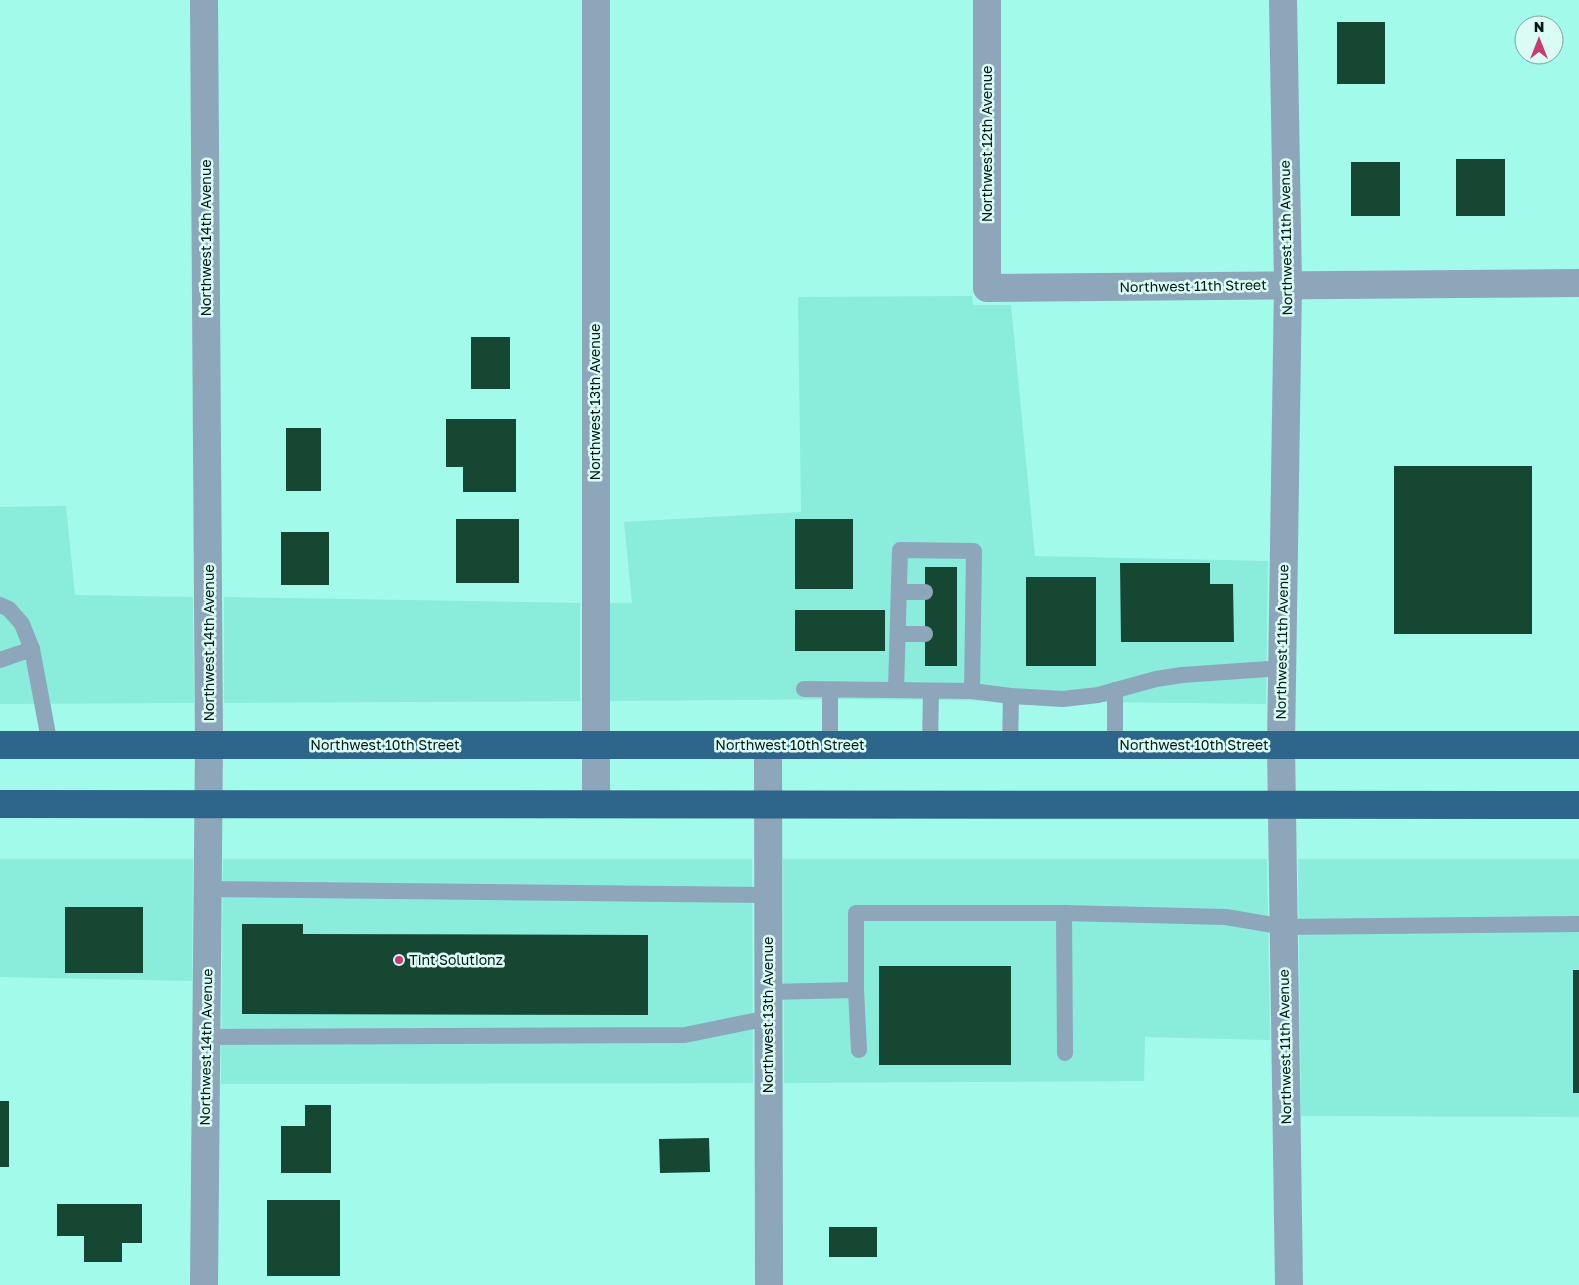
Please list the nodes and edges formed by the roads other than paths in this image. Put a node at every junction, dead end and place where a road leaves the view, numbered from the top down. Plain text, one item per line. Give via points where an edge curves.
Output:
1 (204, 0) edge
2 (596, 0) edge
3 (988, 0) edge
4 (1283, 0) edge
5 (1579, 282) edge
6 (1288, 284) junction
7 (988, 288) joint
8 (899, 592) junction
9 (925, 592) dead end
10 (0, 605) edge
11 (898, 634) junction
12 (925, 634) dead end
13 (32, 649) junction
14 (0, 660) edge
15 (1282, 668) junction
16 (804, 689) dead end
17 (830, 690) junction
18 (896, 690) junction
19 (1116, 690) junction
20 (931, 691) junction
21 (972, 692) junction
22 (1010, 696) junction
23 (50, 744) junction
24 (209, 744) junction
25 (595, 744) junction
26 (768, 744) junction
27 (830, 744) junction
28 (930, 744) junction
29 (0, 745) edge
30 (1115, 745) junction
31 (1281, 745) junction
32 (1579, 745) edge
33 (1010, 746) junction
34 (596, 803) junction
35 (768, 803) junction
36 (0, 804) edge
37 (209, 804) junction
38 (1579, 805) edge
39 (1282, 806) junction
40 (208, 890) junction
41 (768, 895) junction
42 (1064, 913) junction
43 (1579, 924) edge
44 (1284, 927) junction
45 (856, 990) junction
46 (768, 1005) junction
47 (206, 1037) junction
48 (859, 1050) dead end
49 (1065, 1053) dead end
50 (204, 1285) edge
51 (769, 1285) edge
52 (1289, 1285) edge

1 - 24 street, Northwest 14th Avenue
2 - 25 street, Northwest 13th Avenue
3 - 7 street, Northwest 12th Avenue
4 - 6 street, Northwest 11th Avenue
5 - 6 street, Northwest 11th Street
6 - 7 street, Northwest 11th Street
6 - 15 street, Northwest 11th Avenue
8 - 9 lane
8 - 11 lane
8 - 21 lane via 900,550 974,552 965,592 965,635
10 - 13 lane via 9,608 22,624
11 - 12 lane
11 - 18 lane
13 - 14 lane
13 - 23 lane
15 - 19 lane via 1156,678
15 - 31 street, Northwest 11th Avenue
16 - 17 lane
17 - 18 lane
17 - 27 lane
18 - 20 lane
19 - 22 lane via 1063,699
19 - 30 lane
20 - 21 lane
20 - 28 lane
21 - 22 lane
22 - 33 lane
23 - 24 highway, Northwest 10th Street
23 - 29 highway, Northwest 10th Street
24 - 25 highway, Northwest 10th Street
24 - 37 street, Northwest 14th Avenue
25 - 26 highway, Northwest 10th Street
25 - 34 street, Northwest 13th Avenue
26 - 27 highway, Northwest 10th Street
26 - 35 street, Northwest 13th Avenue
27 - 28 highway, Northwest 10th Street
28 - 33 highway, Northwest 10th Street
30 - 31 highway, Northwest 10th Street
30 - 33 highway, Northwest 10th Street
31 - 32 highway, Northwest 10th Street
31 - 39 street, Northwest 11th Avenue
34 - 35 highway
34 - 37 highway
35 - 39 highway
35 - 41 street, Northwest 13th Avenue
36 - 37 highway
37 - 40 street, Northwest 14th Avenue
38 - 39 highway
39 - 44 street, Northwest 11th Avenue
40 - 41 lane
40 - 47 street, Northwest 14th Avenue
41 - 46 street, Northwest 13th Avenue
42 - 44 lane via 1226,917
42 - 45 lane via 856,913
42 - 49 lane
43 - 44 lane
44 - 52 street, Northwest 11th Avenue
45 - 46 lane
45 - 48 lane
46 - 47 lane via 685,1035
46 - 51 street, Northwest 13th Avenue
47 - 50 street, Northwest 14th Avenue

